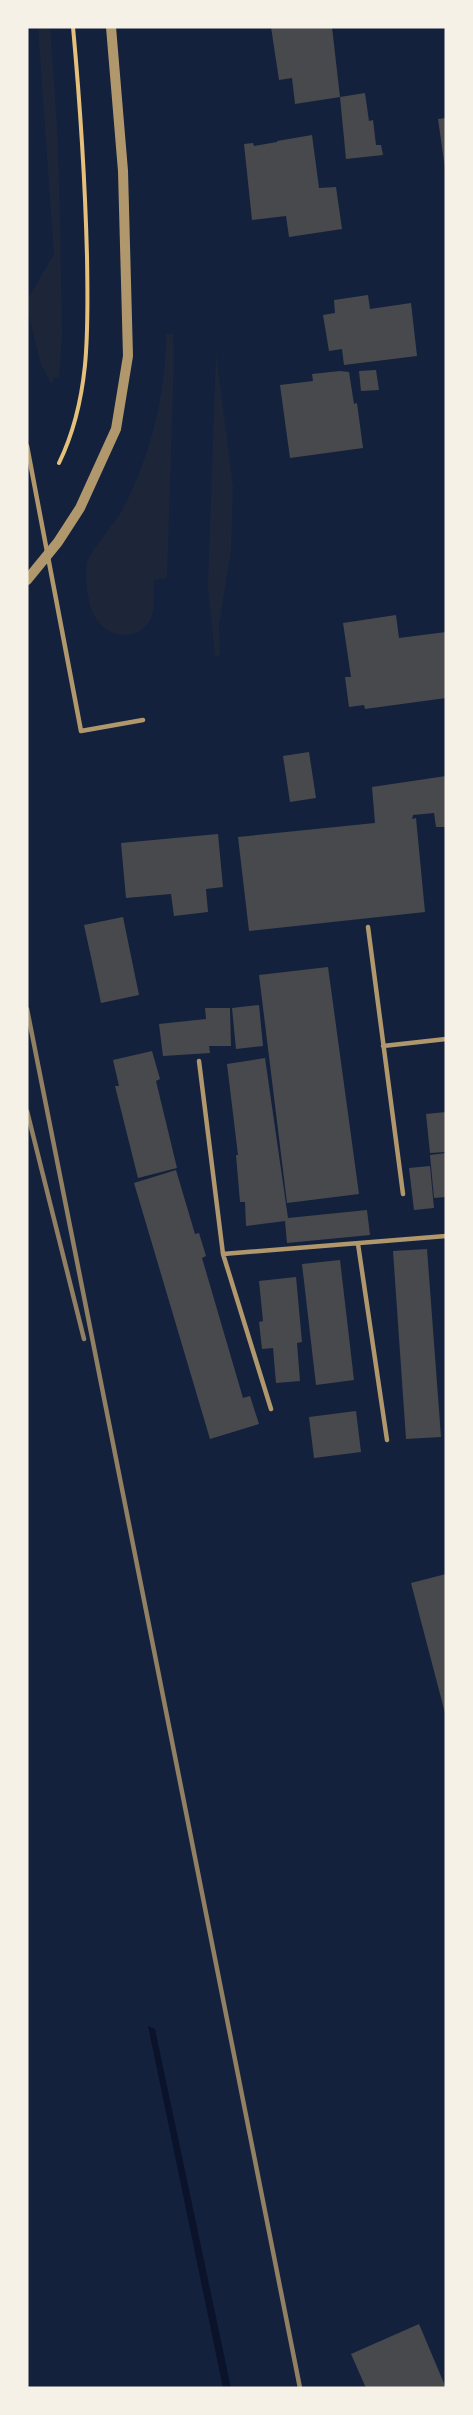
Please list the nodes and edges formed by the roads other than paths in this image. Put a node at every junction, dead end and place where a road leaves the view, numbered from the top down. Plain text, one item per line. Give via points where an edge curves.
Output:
1 (111, 27) edge
2 (27, 446) edge
3 (27, 580) edge
4 (143, 720) dead end
5 (368, 927) dead end
6 (446, 1039) edge
7 (383, 1046) junction
8 (199, 1061) dead end
9 (403, 1194) dead end
10 (446, 1236) edge
11 (358, 1244) junction
12 (223, 1254) junction
13 (271, 1409) dead end
14 (387, 1440) dead end

1 - 3 street via 123,171 128,357 116,429 80,508
2 - 4 lane via 81,731
5 - 7 lane
6 - 7 lane
7 - 9 lane
8 - 12 lane
10 - 11 lane
11 - 12 lane
11 - 14 lane
12 - 13 lane

